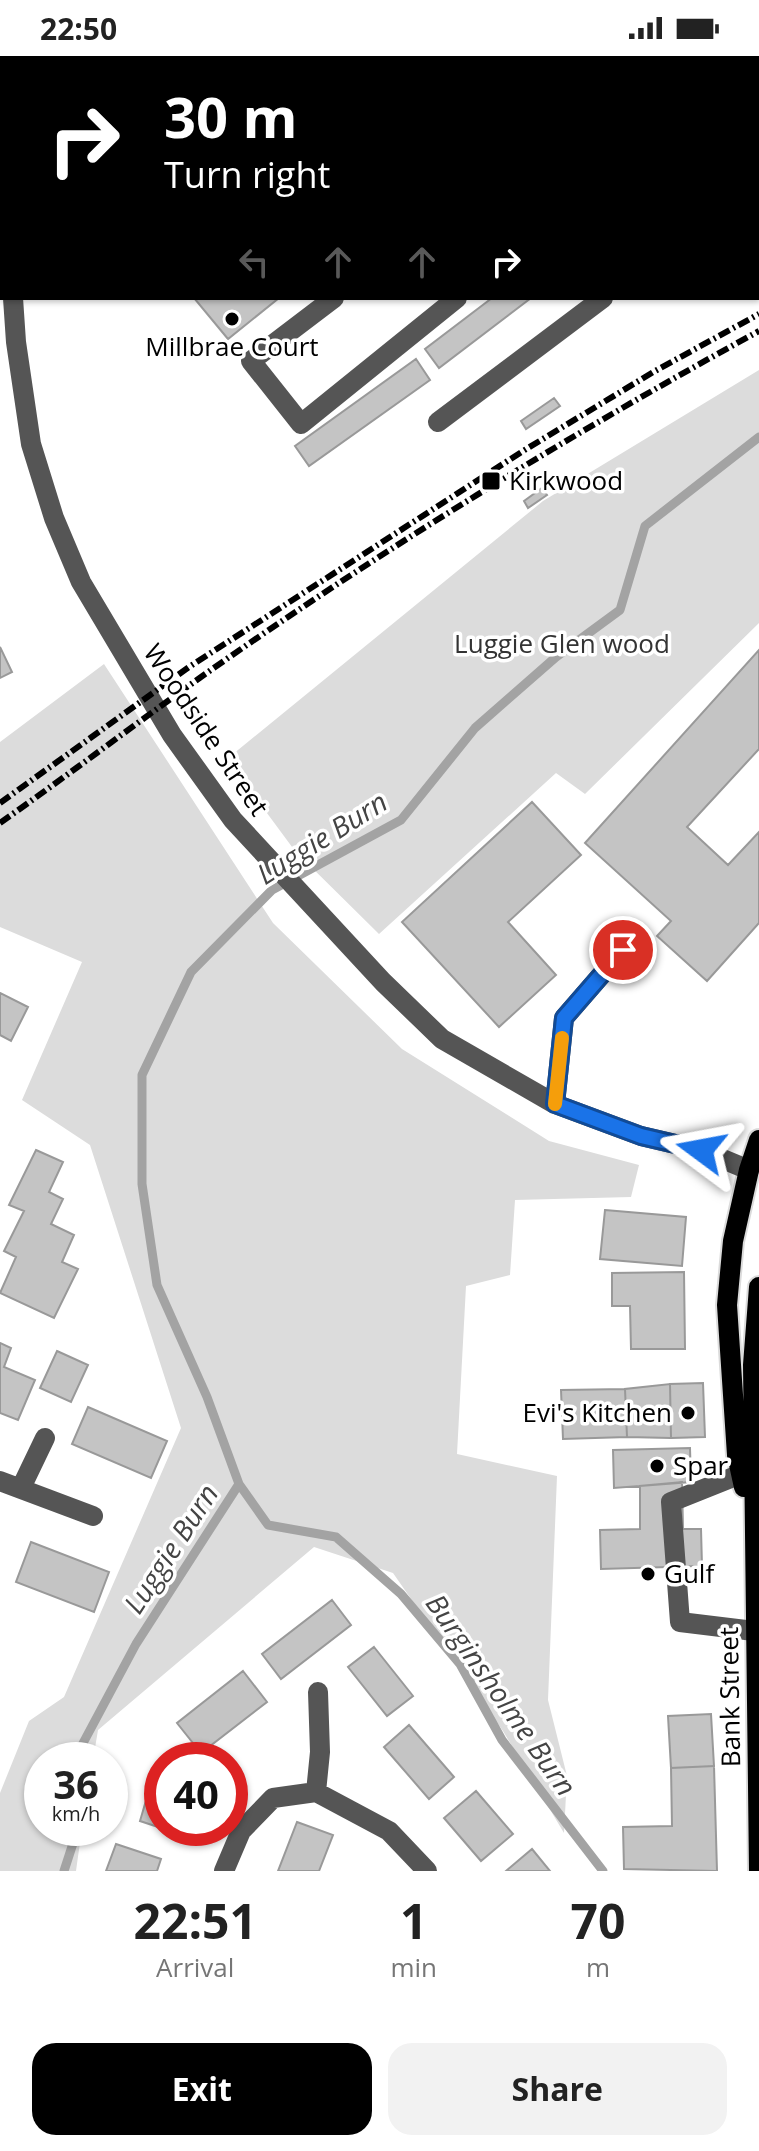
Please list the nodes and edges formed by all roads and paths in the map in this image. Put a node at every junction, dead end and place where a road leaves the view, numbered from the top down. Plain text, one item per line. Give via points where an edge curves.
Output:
1 (13, 300) edge
2 (331, 300) edge
3 (453, 300) edge
4 (600, 300) edge
5 (438, 422) dead end
6 (623, 950) dead end
7 (555, 1104) junction
8 (759, 1140) edge
9 (754, 1172) edge
10 (759, 1287) edge
11 (45, 1438) dead end
12 (741, 1474) junction
13 (0, 1481) edge
14 (21, 1488) junction
15 (93, 1516) dead end
16 (753, 1522) junction
17 (754, 1631) junction
18 (318, 1692) dead end
19 (316, 1792) junction
20 (224, 1871) edge
21 (427, 1871) edge
22 (759, 1871) edge

1 - 7 street, Woodside Street via 31,444 54,518 81,582 172,735 273,866 442,1039
2 - 3 street via 251,361 301,424
4 - 5 street
6 - 7 street via 564,1018
7 - 9 street, Woodside Street
8 - 9 main road, Bank Street
9 - 12 main road, Bank Street via 733,1241 727,1305
10 - 16 main road, Bank Street via 753,1365
11 - 14 street
12 - 16 main road, Bank Street
12 - 17 street via 671,1502 680,1622
13 - 14 street
14 - 15 street
16 - 17 main road, Bank Street
17 - 22 main road, Bank Street
18 - 19 street
19 - 20 street via 273,1798 241,1831
19 - 21 street via 389,1831

